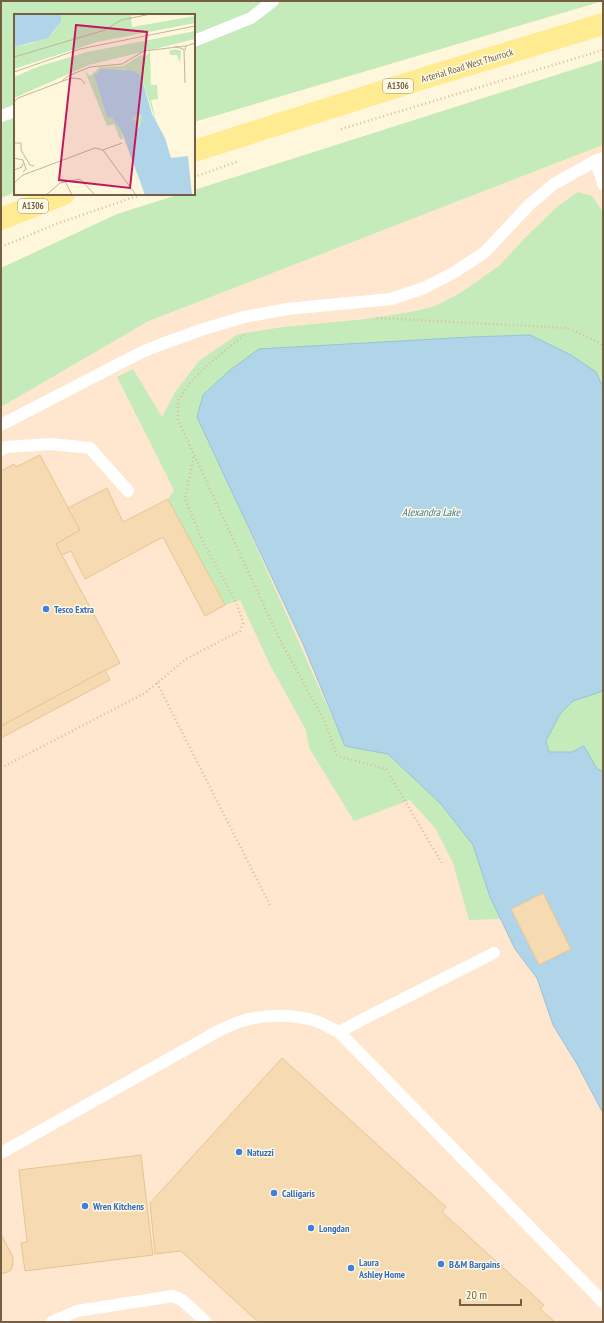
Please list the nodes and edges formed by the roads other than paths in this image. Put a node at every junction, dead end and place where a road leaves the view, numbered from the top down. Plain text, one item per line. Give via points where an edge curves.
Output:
1 (273, 1) edge
2 (603, 24) edge
3 (195, 41) edge
4 (14, 111) edge
5 (1, 116) edge
6 (195, 151) edge
7 (599, 160) edge
8 (603, 184) edge
9 (61, 195) edge
10 (1, 219) edge
11 (1, 425) edge
12 (1, 450) edge
13 (128, 491) dead end
14 (494, 954) dead end
15 (339, 1032) junction
16 (1, 1153) edge
17 (603, 1302) edge
18 (52, 1322) edge
19 (206, 1322) edge

1 - 3 lane via 251,18
2 - 6 main road, Arterial Road West Thurrock / A1306
4 - 5 lane
7 - 8 lane
7 - 11 lane via 554,184 530,204 484,253 424,288 391,299 287,309 244,317 204,329 138,354
9 - 10 main road, A1306
12 - 13 lane via 6,447 51,444 90,448
14 - 15 lane
15 - 16 lane via 317,1022 292,1017 270,1016 231,1025
15 - 17 lane
18 - 19 lane via 77,1311 173,1296 182,1300

